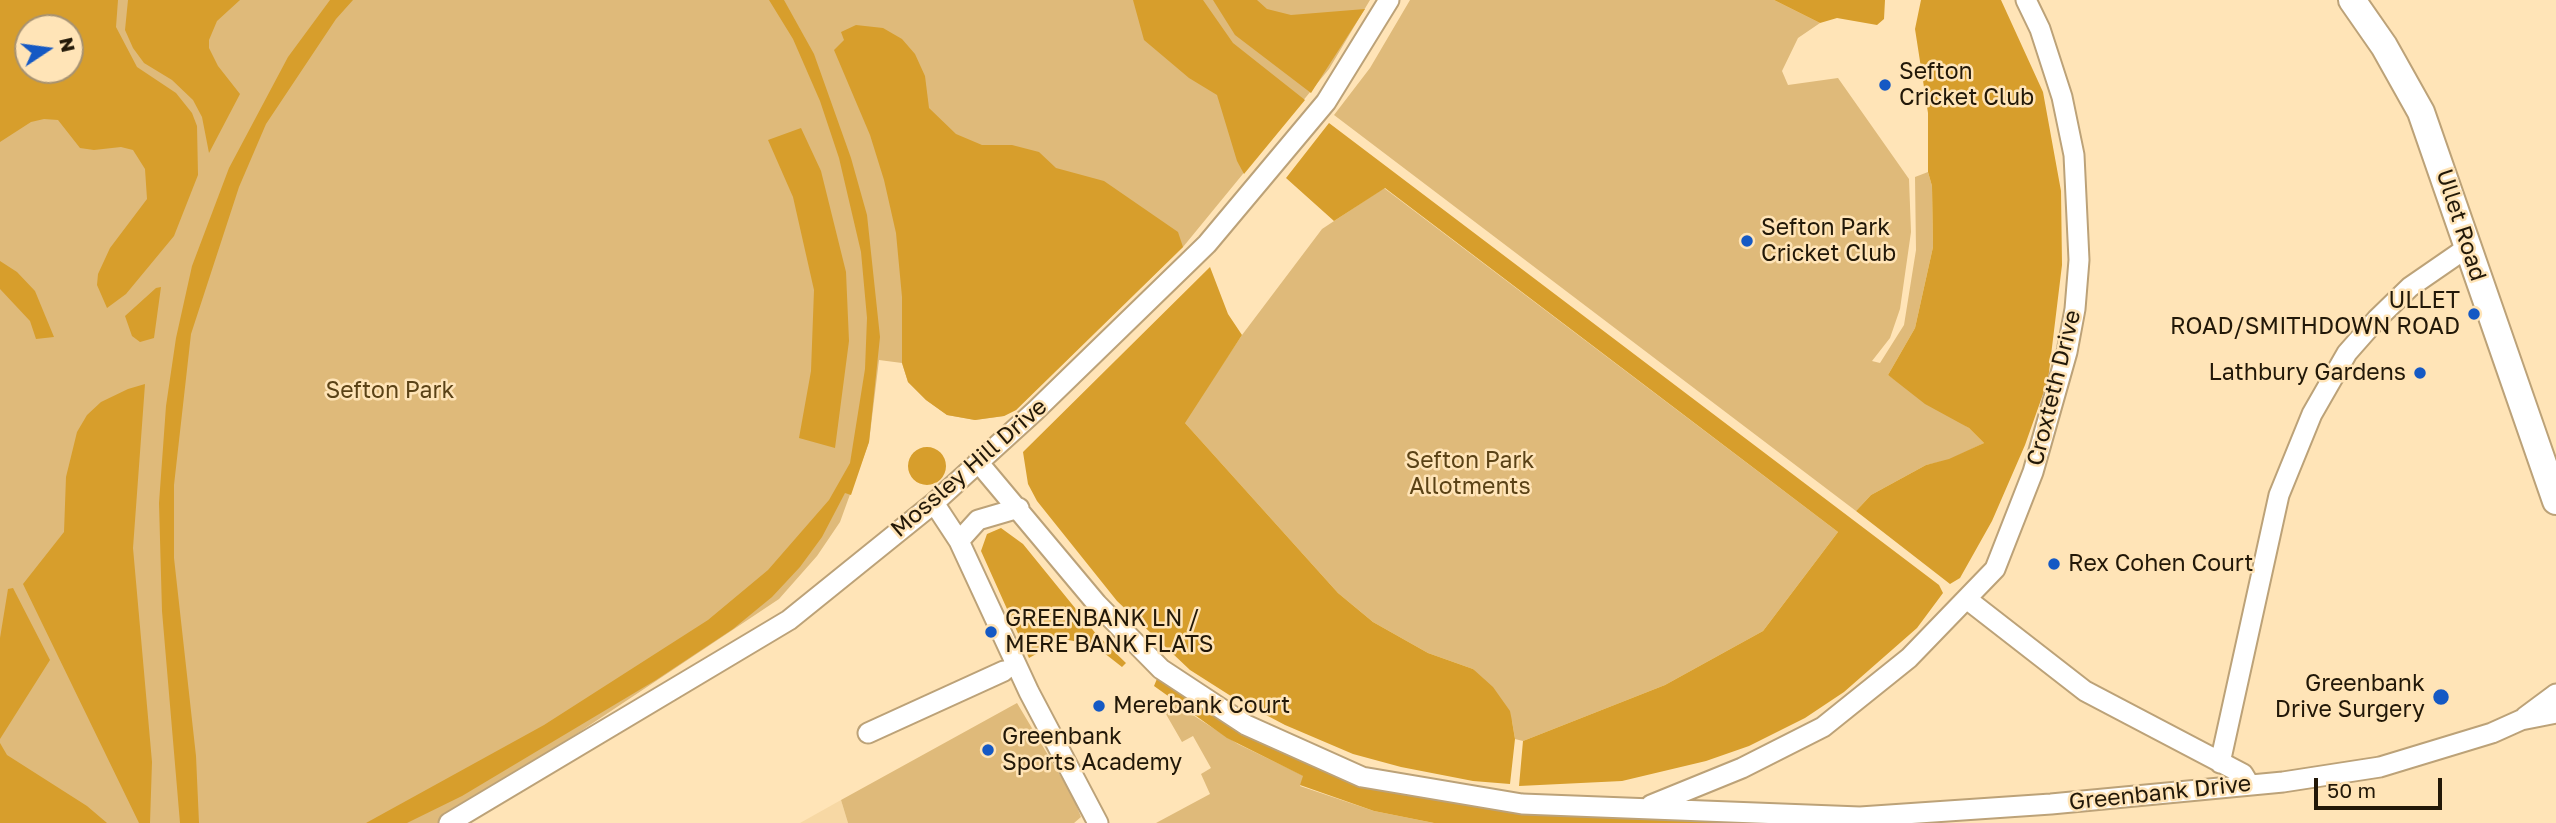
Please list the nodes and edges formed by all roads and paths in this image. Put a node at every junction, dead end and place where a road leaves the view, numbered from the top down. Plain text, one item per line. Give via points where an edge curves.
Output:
1 (1389, 0) edge
2 (2026, 0) edge
3 (2353, 0) edge
4 (2468, 247) junction
5 (978, 461) junction
6 (2556, 501) edge
7 (933, 503) junction
8 (1019, 508) junction
9 (959, 541) junction
10 (1968, 600) junction
11 (1004, 671) dead end
12 (2556, 694) edge
13 (2556, 713) edge
14 (2521, 720) junction
15 (868, 733) dead end
16 (2220, 763) junction
17 (2249, 784) junction
18 (1643, 808) junction
19 (1826, 820) edge
20 (449, 823) edge
21 (1098, 823) edge

1 - 5 street, Mossley Hill Drive via 1326,102 1208,244
2 - 10 street, Croxteth Drive via 2062,97 2074,155 2079,248 2075,309 2033,472 1995,569
3 - 4 main road, Ullet Road via 2421,112
4 - 6 main road, Ullet Road
4 - 16 street via 2410,287 2377,320 2347,353 2312,414 2279,495
5 - 7 street, Mossley Hill Drive
5 - 8 street, Greenbank Drive
7 - 9 street
7 - 20 street, Mossley Hill Drive via 789,620
8 - 9 street via 978,520
8 - 18 street, Greenbank Drive via 1097,604 1161,668 1246,725 1362,777 1522,804
9 - 21 street via 1029,692
10 - 16 street via 2085,691
10 - 18 street, Croxteth Drive via 1909,659 1823,727 1742,768
11 - 15 street
12 - 14 street
13 - 14 street, Greenbank Drive
14 - 17 street, Greenbank Drive via 2380,767
16 - 17 street via 2243,774
17 - 19 street, Greenbank Drive
18 - 19 street, Greenbank Drive

